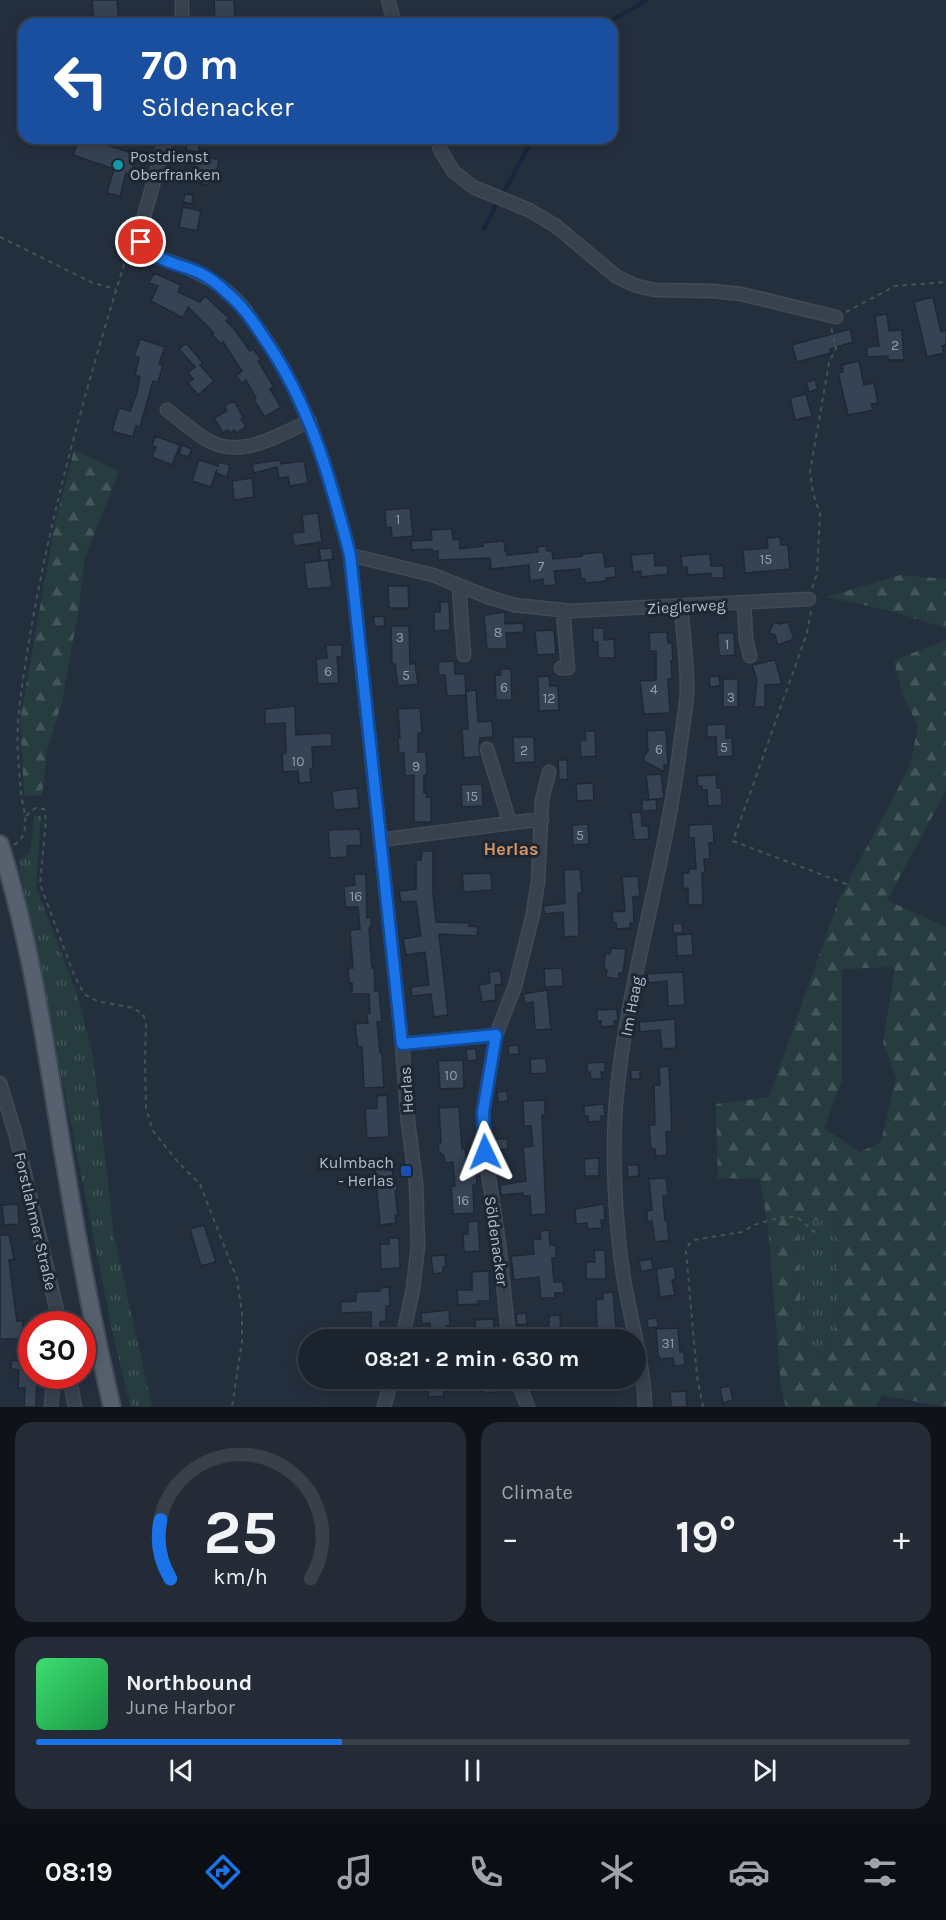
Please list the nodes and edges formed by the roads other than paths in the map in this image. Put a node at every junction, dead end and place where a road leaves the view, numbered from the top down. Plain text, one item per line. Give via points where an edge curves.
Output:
1 (182, 0) edge
2 (388, 0) edge
3 (182, 18) edge
4 (393, 18) edge
5 (164, 144) edge
6 (438, 144) edge
7 (832, 316) road end
8 (167, 410) dead end
9 (310, 421) junction
10 (350, 555) junction
11 (459, 586) junction
12 (808, 599) road end
13 (744, 603) junction
14 (681, 607) junction
15 (563, 610) junction
16 (464, 655) dead end
17 (750, 656) dead end
18 (561, 668) dead end
19 (487, 749) dead end
20 (549, 772) dead end
21 (542, 819) junction
22 (510, 823) junction
23 (380, 840) junction
24 (1, 849) edge
25 (496, 1035) junction
26 (402, 1044) junction
27 (1, 1089) edge
28 (57, 1311) edge
29 (404, 1329) edge
30 (508, 1329) edge
31 (53, 1389) edge
32 (72, 1389) edge
33 (389, 1389) edge
34 (521, 1389) edge
35 (51, 1407) edge
36 (75, 1407) edge
37 (112, 1407) edge
38 (384, 1407) edge
39 (528, 1407) edge
40 (645, 1407) edge

1 - 3 street
2 - 4 street
5 - 9 street, Herlas via 139,234 146,250 202,274 240,304 279,358
6 - 7 street via 453,171 474,188 538,215 617,277 637,286 741,294
8 - 9 street via 207,440 230,448 253,446
9 - 10 street, Herlas via 332,484
10 - 11 street, Zieglerweg via 424,572
10 - 23 street, Herlas
11 - 15 street, Zieglerweg via 514,605
11 - 16 street
12 - 13 street, Zieglerweg
13 - 14 street, Zieglerweg
13 - 17 street
14 - 15 street, Zieglerweg
14 - 40 street, Im Haag via 687,692 675,787 617,1092 615,1151 620,1247 639,1348
15 - 18 street via 568,668
19 - 22 street
20 - 21 street, Söldenacker
21 - 22 street
21 - 25 street, Söldenacker via 533,914 515,986
22 - 23 street
23 - 26 street, Herlas
24 - 37 main road via 26,944
25 - 26 street
25 - 30 street, Söldenacker via 483,1131
26 - 29 street, Herlas via 418,1246
27 - 28 street, Forstlahmer Straße via 16,1136
31 - 35 street
32 - 36 street
33 - 38 street
34 - 39 street

